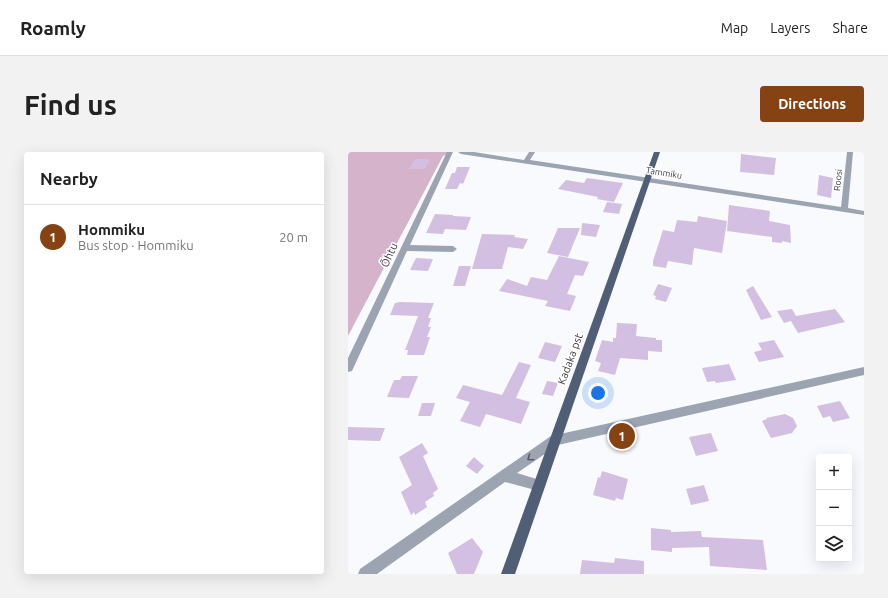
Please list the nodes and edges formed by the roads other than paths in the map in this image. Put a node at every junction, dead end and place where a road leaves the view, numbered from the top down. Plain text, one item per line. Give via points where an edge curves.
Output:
1 (450, 152) edge
2 (461, 152) edge
3 (532, 152) edge
4 (657, 152) edge
5 (850, 152) edge
6 (526, 162) junction
7 (648, 180) junction
8 (844, 210) junction
9 (864, 213) edge
10 (404, 248) junction
11 (453, 249) dead end
12 (348, 368) edge
13 (864, 371) edge
14 (555, 440) junction
15 (504, 476) junction
16 (539, 485) junction
17 (366, 574) edge
18 (508, 574) edge

1 - 10 street, Õhtu
2 - 6 street, Tammiku
3 - 6 street
4 - 7 main road, Kadaka pst
5 - 8 street, Roosi
6 - 7 street, Tammiku
7 - 8 street, Tammiku
7 - 14 main road, Kadaka pst
8 - 9 street, Tammiku
10 - 11 street
10 - 12 street, Õhtu
13 - 14 street
14 -> 15 street
14 - 16 main road, Kadaka pst
15 - 16 street
15 - 17 street
16 - 18 main road, Kadaka pst

